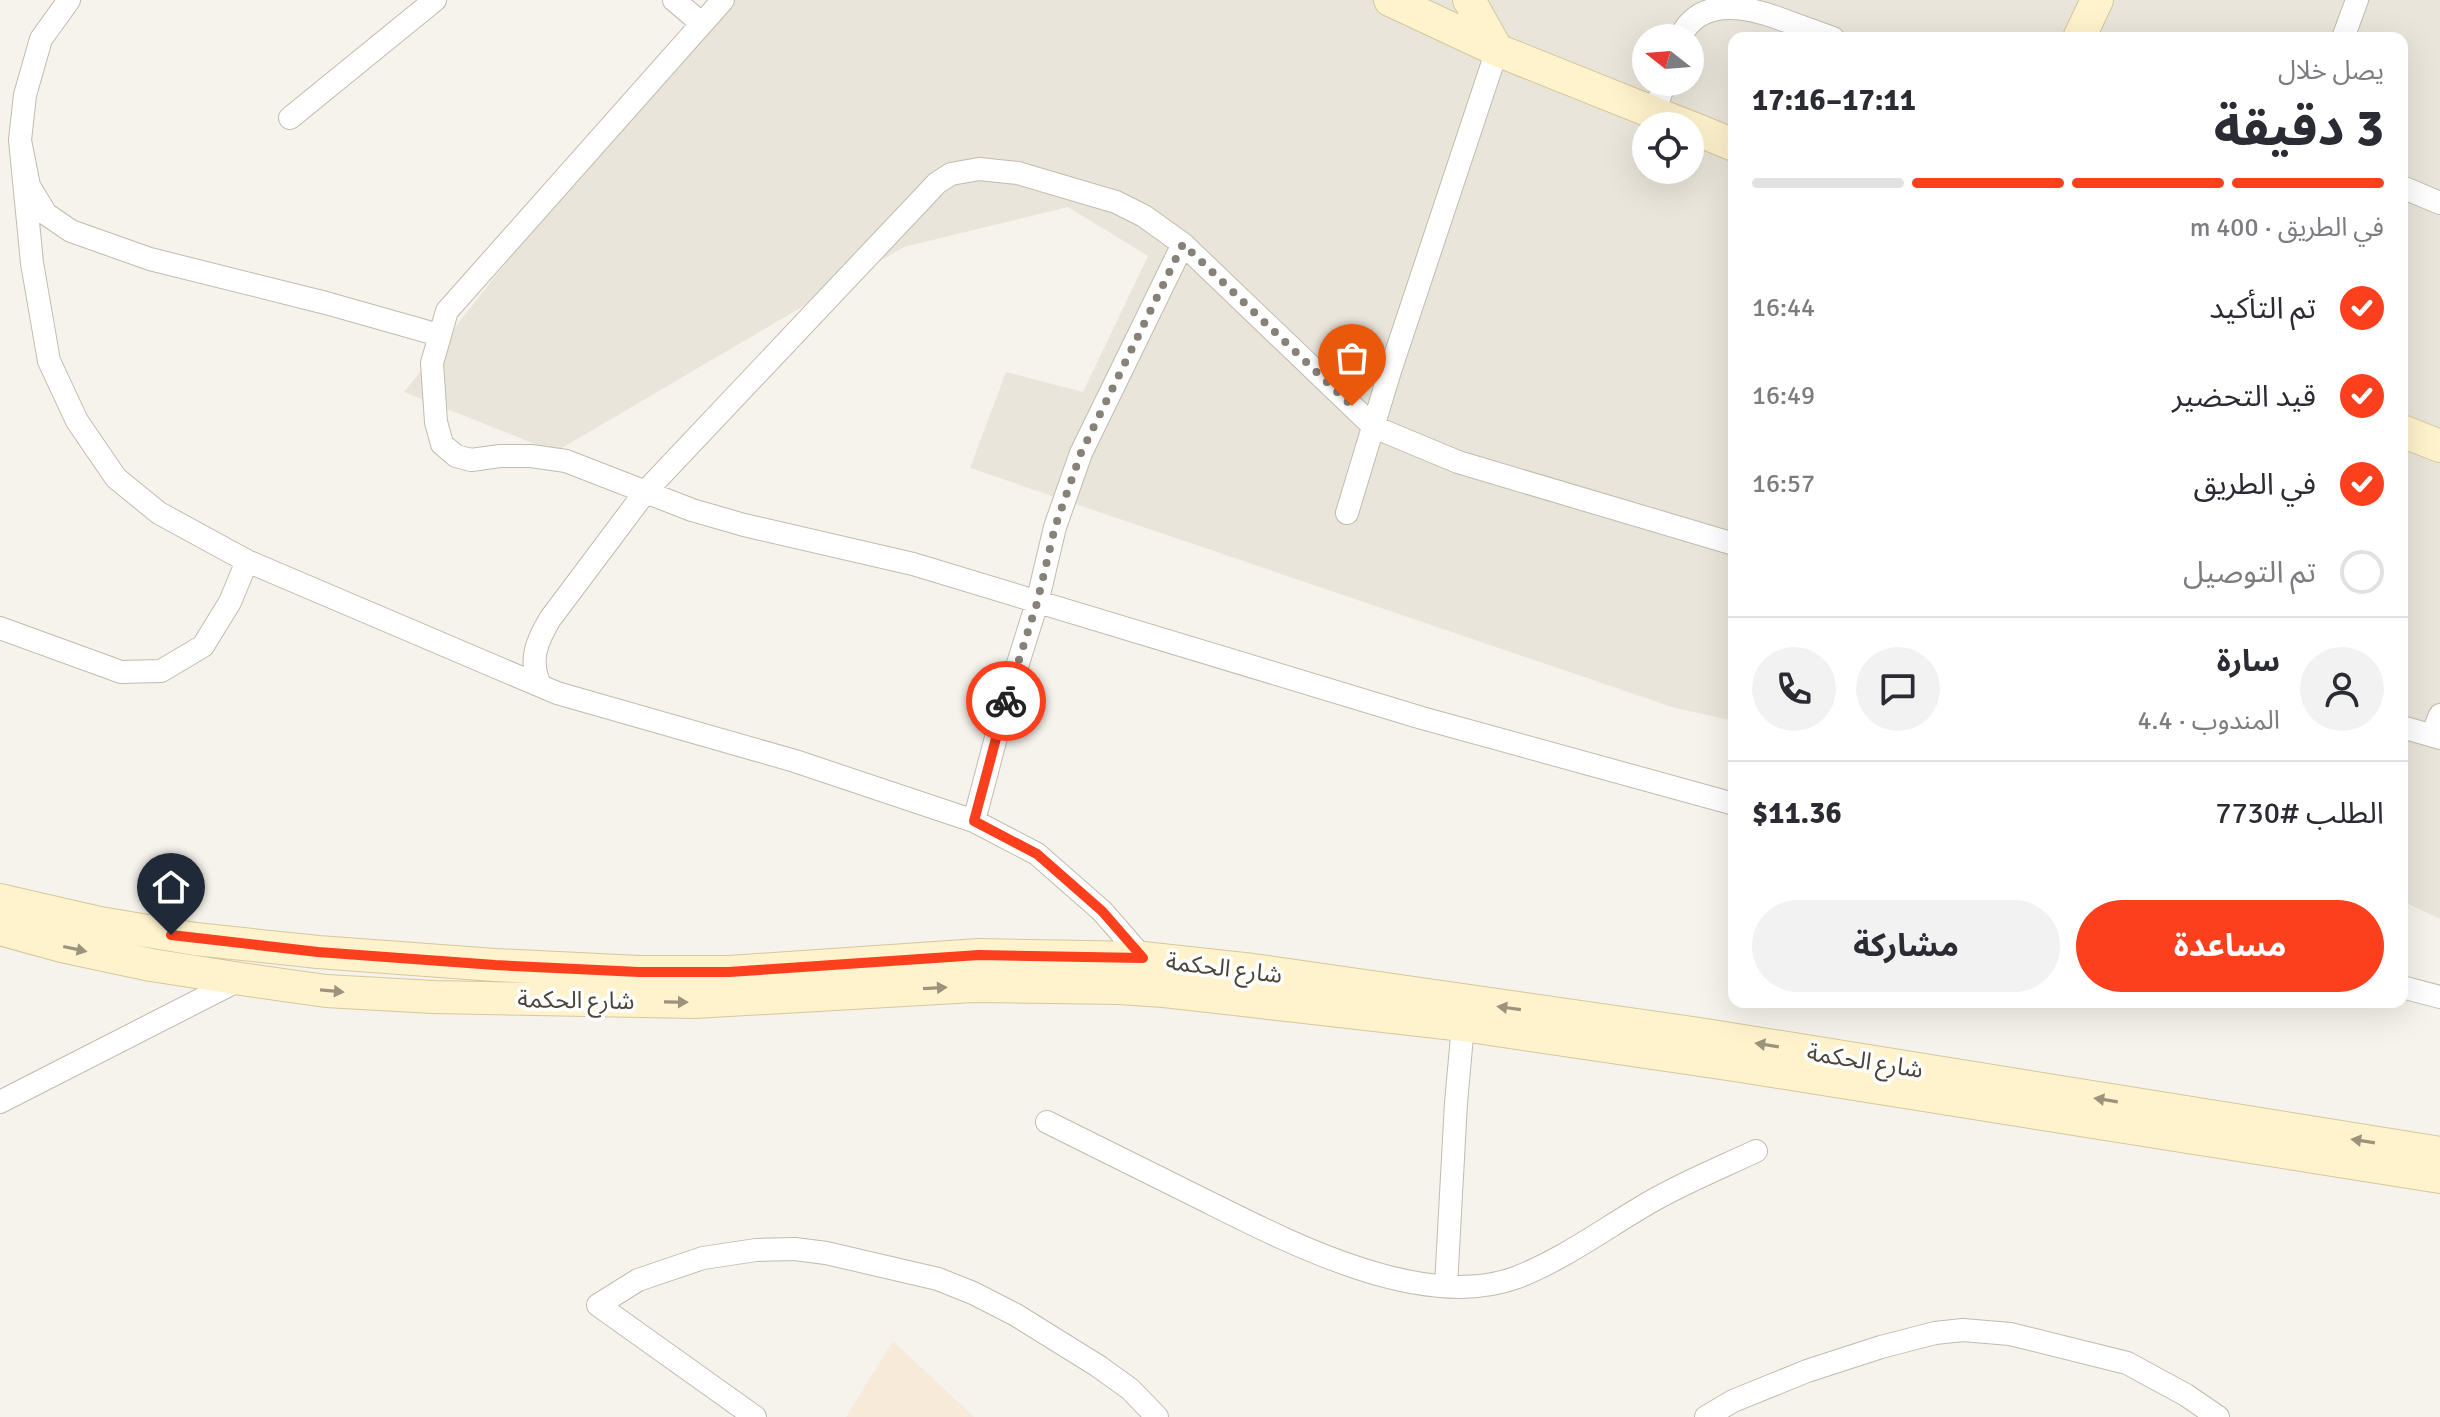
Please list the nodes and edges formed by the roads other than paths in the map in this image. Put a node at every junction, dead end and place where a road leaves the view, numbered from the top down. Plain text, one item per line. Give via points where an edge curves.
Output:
1 (69, 0) edge
2 (435, 0) edge
3 (674, 0) edge
4 (723, 0) edge
5 (1469, 0) edge
6 (2097, 0) edge
7 (2357, 0) edge
8 (1404, 3) edge
9 (701, 23) junction
10 (1687, 24) edge
11 (1816, 32) edge
12 (2082, 32) edge
13 (2345, 32) edge
14 (1497, 50) junction
15 (1652, 112) edge
16 (290, 118) dead end
17 (1704, 133) edge
18 (20, 140) junction
19 (1728, 143) edge
20 (2408, 190) edge
21 (2440, 203) edge
22 (1183, 244) junction
23 (439, 335) junction
24 (1374, 427) junction
25 (2408, 433) edge
26 (2440, 446) edge
27 (646, 491) junction
28 (1347, 513) dead end
29 (1728, 542) edge
30 (247, 561) junction
31 (1037, 603) junction
32 (0, 628) edge
33 (539, 683) junction
34 (2408, 727) edge
35 (2437, 729) edge
36 (1728, 802) edge
37 (974, 821) junction
38 (0, 900) edge
39 (0, 929) edge
40 (1143, 958) junction
41 (241, 979) junction
42 (2408, 989) edge
43 (2440, 997) edge
44 (1463, 1025) junction
45 (0, 1102) edge
46 (1047, 1122) dead end
47 (1756, 1151) dead end
48 (2440, 1153) edge
49 (2440, 1177) edge
50 (1446, 1286) junction
51 (755, 1417) edge
52 (1157, 1417) edge
53 (1706, 1417) edge
54 (2218, 1417) edge

1 - 18 street via 41,39 25,95
2 - 16 street
3 - 9 street
4 - 9 street
5 - 14 street
6 - 12 street
7 - 13 street
8 - 14 street
9 - 23 street via 447,311
10 - 11 street via 1706,8 1723,3
14 - 15 street
14 - 24 street
17 - 19 street
18 - 23 street via 29,186 46,214 71,231 150,259
18 - 30 street via 32,263 49,361 77,421 116,478 159,513
20 - 21 street
22 - 24 street
22 - 27 street via 1116,202 1018,173 979,169 951,174
22 - 31 street via 1081,453 1055,527
23 - 27 street via 432,363 436,422 448,451 471,460 516,455 566,461
24 - 28 street
24 - 29 street via 1458,462
25 - 26 street
27 - 31 street via 744,525 913,564
27 - 33 street via 541,635 533,666
30 - 32 street via 203,646 161,671 121,672
30 - 33 street
31 - 36 street
31 - 37 street
33 - 37 street via 557,693 795,761
34 - 35 street
37 - 40 street via 1037,854 1102,911
38 - 40 street, شارع الحكمة via 195,939 495,965 714,972 979,955
39 -> 41 street, شارع الحكمة via 136,962
48 -> 40 street, شارع الحكمة via 1706,1035
41 -> 44 street, شارع الحكمة via 326,991 546,1001 694,1002 973,986 1119,988
41 - 45 street
42 - 43 street
44 - 49 street, شارع الحكمة
44 - 50 street
46 - 50 street via 1331,1259 1384,1276
47 - 50 street via 1656,1198 1516,1278 1482,1287
51 - 52 street via 598,1305 638,1280 703,1258 756,1250 826,1253 938,1279 973,1293 1098,1366
53 - 54 street via 1807,1371 1935,1333 1963,1330 2010,1334 2127,1363

